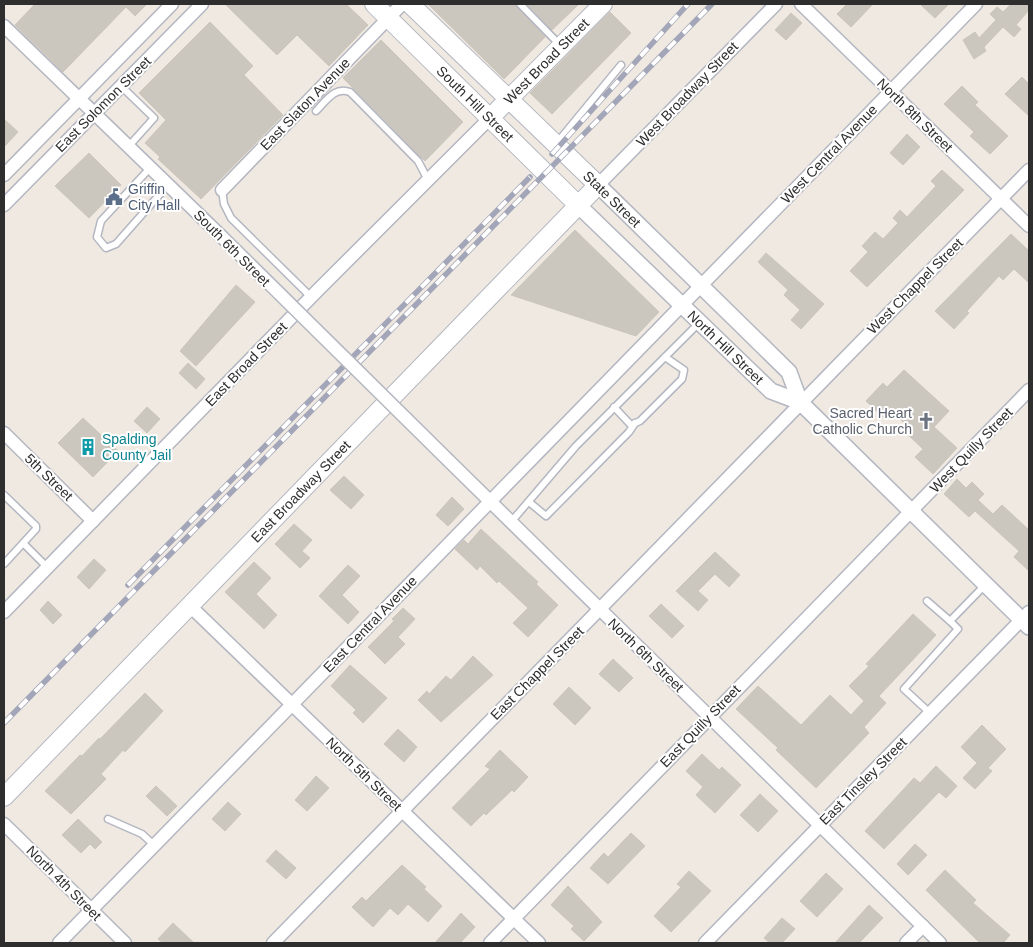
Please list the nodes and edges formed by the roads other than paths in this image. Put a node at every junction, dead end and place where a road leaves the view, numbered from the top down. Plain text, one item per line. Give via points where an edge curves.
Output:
1 (172, 4) edge
2 (202, 4) edge
3 (374, 4) edge
4 (402, 4) edge
5 (410, 4) edge
6 (520, 4) edge
7 (603, 4) edge
8 (776, 4) edge
9 (801, 4) edge
10 (976, 4) edge
11 (388, 18) junction
12 (4, 26) edge
13 (561, 46) junction
14 (622, 65) dead end
15 (121, 86) junction
16 (890, 91) junction
17 (78, 99) junction
18 (509, 99) junction
19 (316, 111) dead end
20 (93, 114) junction
21 (490, 118) junction
22 (555, 144) junction
23 (128, 147) junction
24 (150, 168) junction
25 (1029, 170) edge
26 (4, 175) edge
27 (428, 180) junction
28 (598, 185) junction
29 (168, 186) junction
30 (222, 190) joint
31 (1002, 199) junction
32 (4, 205) edge
33 (578, 205) junction
34 (1029, 226) edge
35 (700, 286) junction
36 (311, 297) junction
37 (681, 304) junction
38 (700, 322) junction
39 (665, 357) junction
40 (353, 365) joint
41 (1029, 390) edge
42 (800, 402) junction
43 (614, 408) junction
44 (635, 423) junction
45 (4, 433) edge
46 (4, 495) edge
47 (490, 502) junction
48 (529, 502) junction
49 (912, 510) junction
50 (93, 521) junction
51 (510, 522) junction
52 (24, 544) junction
53 (4, 564) edge
54 (47, 568) junction
55 (986, 584) junction
56 (927, 601) dead end
57 (190, 605) junction
58 (599, 610) junction
59 (4, 612) edge
60 (1027, 619) edge
61 (950, 621) junction
62 (292, 704) junction
63 (930, 713) junction
64 (709, 717) junction
65 (4, 797) edge
66 (401, 811) junction
67 (108, 819) dead end
68 (4, 824) edge
69 (819, 826) junction
70 (154, 845) junction
71 (91, 910) junction
72 (514, 919) junction
73 (923, 926) junction
74 (59, 943) edge
75 (124, 943) edge
76 (273, 943) edge
77 (490, 943) edge
78 (540, 943) edge
79 (705, 943) edge
80 (906, 943) edge
81 (940, 943) edge

1 - 17 street, East Solomon Street
2 - 15 street, East Solomon Street
3 - 11 main road, South Hill Street
4 - 11 street, East Slaton Avenue
5 - 18 main road, State Street
6 - 13 lane
7 - 13 main road, West Broad Street
8 - 28 street, West Broadway Street
9 - 16 street, North 8th Street
10 - 16 street, West Central Avenue
11 - 21 main road, South Hill Street
11 - 30 street, East Slaton Avenue
12 - 17 street, South 6th Street
13 - 18 main road, West Broad Street
14 - 22 lane
15 - 20 street, East Solomon Street
15 - 23 lane via 154,118
16 - 31 street, North 8th Street
16 - 35 street, West Central Avenue
17 - 20 street, South 6th Street
17 - 26 street, East Solomon Street
18 - 21 main road, West Broad Street
18 - 22 main road, State Street
19 - 27 lane via 336,91 350,92 418,161
20 - 23 street, South 6th Street
20 - 32 street, East Solomon Street
21 - 27 street, East Broad Street
21 - 33 main road, South Hill Street
22 - 28 main road, State Street
23 - 24 street, South 6th Street
24 - 29 street, South 6th Street
24 - 29 lane via 100,222 97,237 102,246 106,248 116,244
25 - 31 street, West Chappel Street
27 - 36 street, East Broad Street
28 - 33 main road, East Broadway Street
28 - 35 street, State Street
29 - 40 street, South 6th Street, bridge
30 - 36 lane via 231,218
31 - 34 street, North 8th Street
31 - 42 street, West Chappel Street
33 - 37 street, North Hill Street
33 - 57 main road, East Broadway Street
35 - 37 street, West Central Avenue
35 - 42 street, State Street via 789,372
36 - 50 street, East Broad Street
37 - 38 street, North Hill Street
37 - 47 street, East Central Avenue
38 - 39 lane
38 - 42 street, North Hill Street via 771,391
39 - 43 lane
39 - 44 lane via 684,370 682,379
40 - 47 street, North 6th Street, bridge
41 - 49 street, West Quilly Street
42 - 49 street, North Hill Street
42 - 58 street, East Chappel Street
43 - 44 lane via 631,425
43 - 48 lane via 576,446
44 - 48 lane via 546,516
45 - 50 street, 5th Street
46 - 52 lane via 36,526
47 - 51 street, North 6th Street
47 - 62 street, East Central Avenue
48 - 51 lane
49 - 55 street, North Hill Street
49 - 64 street, East Quilly Street
50 - 54 street, East Broad Street
51 - 58 street, North 6th Street
52 - 53 lane
52 - 54 lane
54 - 59 street, East Broad Street
55 - 60 street, North Hill Street
55 - 61 lane
56 - 61 lane
57 - 62 street, North 5th Street
57 - 65 main road, East Broadway Street
58 - 64 street, North 6th Street
58 - 66 street, East Chappel Street
60 - 63 street, East Tinsley Street
61 - 63 lane via 958,629 904,689
62 - 66 street, North 5th Street
62 - 70 street, East Central Avenue
63 - 69 street, East Tinsley Street
64 - 69 street, North 6th Street
64 - 72 street, East Quilly Street
66 - 72 street, North 5th Street
66 - 76 street, East Chappel Street
67 - 70 lane via 142,834
68 - 71 street, North 4th Street
69 - 73 street, North 6th Street
69 - 79 street, East Tinsley Street
70 - 71 street, East Central Avenue
71 - 74 street, East Central Avenue
71 - 75 street, North 4th Street
72 - 77 street, East Quilly Street
72 - 78 street, North 5th Street
73 - 80 street
73 - 81 street, North 6th Street

